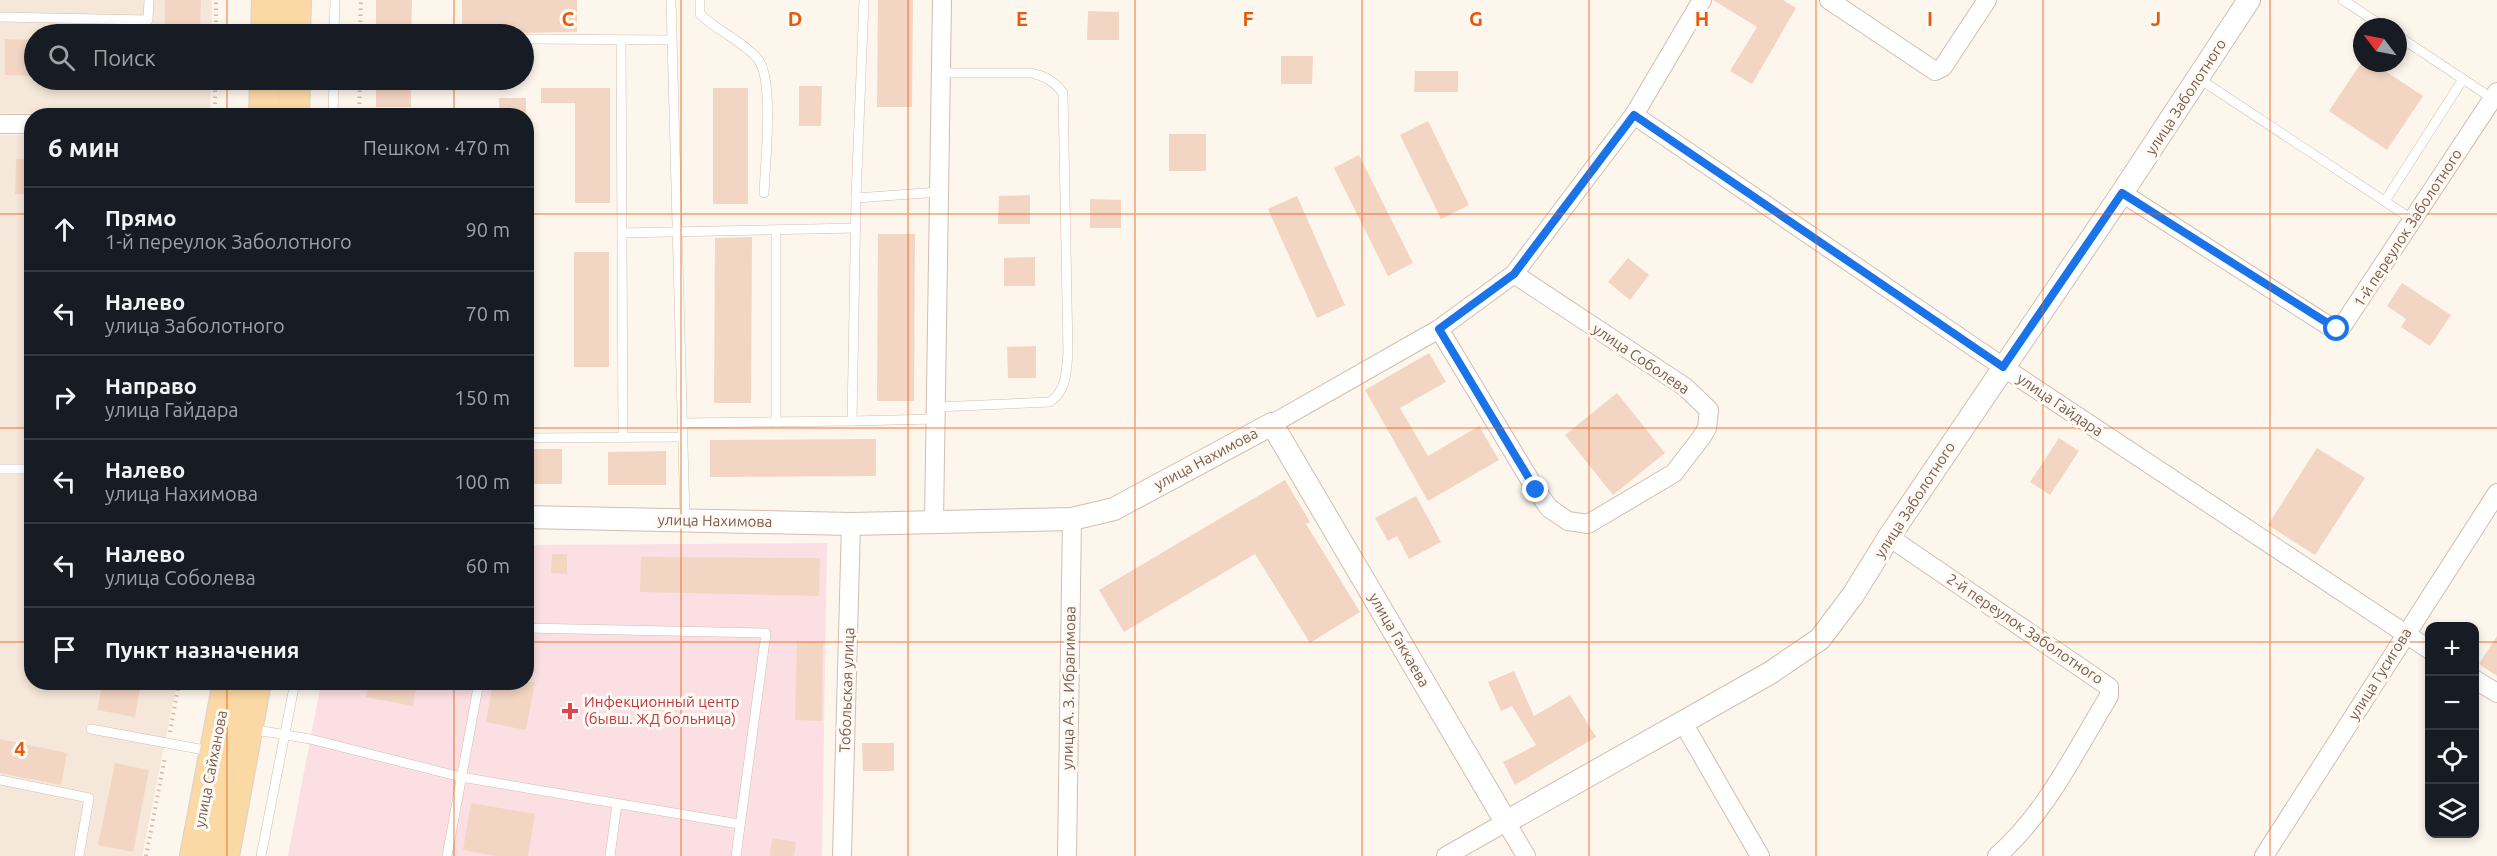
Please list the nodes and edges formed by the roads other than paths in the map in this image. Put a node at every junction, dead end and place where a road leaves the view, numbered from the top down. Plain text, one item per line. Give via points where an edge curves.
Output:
1 (149, 0) edge
2 (267, 0) edge
3 (296, 0) edge
4 (335, 0) edge
5 (671, 0) edge
6 (700, 0) edge
7 (864, 0) edge
8 (942, 0) edge
9 (1702, 0) edge
10 (1829, 0) edge
11 (1987, 0) edge
12 (2249, 0) edge
13 (2343, 0) edge
14 (0, 17) edge
15 (2370, 18) edge
16 (266, 24) edge
17 (296, 24) edge
18 (334, 24) edge
19 (534, 39) edge
20 (621, 39) junction
21 (671, 40) junction
22 (2407, 42) edge
23 (941, 73) junction
24 (2198, 78) junction
25 (2463, 79) junction
26 (265, 90) edge
27 (295, 90) edge
28 (334, 90) edge
29 (2495, 95) edge
30 (264, 108) edge
31 (294, 108) edge
32 (333, 108) edge
33 (1634, 115) junction
34 (0, 124) edge
35 (24, 124) edge
36 (939, 192) junction
37 (2122, 193) junction
38 (764, 194) dead end
39 (856, 198) junction
40 (2385, 201) junction
41 (2414, 220) junction
42 (856, 228) junction
43 (776, 230) junction
44 (677, 232) junction
45 (622, 233) junction
46 (1514, 274) junction
47 (1439, 329) junction
48 (2003, 367) junction
49 (935, 413) junction
50 (852, 421) junction
51 (776, 422) junction
52 (683, 423) junction
53 (1272, 424) junction
54 (683, 437) junction
55 (534, 438) edge
56 (623, 438) junction
57 (0, 469) edge
58 (24, 469) edge
59 (2497, 493) edge
60 (534, 517) edge
61 (1072, 519) junction
62 (685, 520) junction
63 (934, 521) junction
64 (851, 524) junction
65 (1889, 537) junction
66 (534, 628) edge
67 (2404, 634) junction
68 (2425, 647) edge
69 (2479, 682) edge
70 (227, 690) edge
71 (255, 690) edge
72 (293, 690) edge
73 (477, 690) edge
74 (2497, 693) edge
75 (1682, 721) junction
76 (91, 729) dead end
77 (248, 729) junction
78 (285, 734) junction
79 (215, 752) junction
80 (460, 777) junction
81 (0, 780) edge
82 (617, 804) junction
83 (1506, 822) junction
84 (739, 824) junction
85 (79, 856) edge
86 (195, 856) edge
87 (224, 856) edge
88 (261, 856) edge
89 (447, 856) edge
90 (610, 856) edge
91 (736, 856) edge
92 (842, 856) edge
93 (1067, 856) edge
94 (1446, 856) edge
95 (1526, 856) edge
96 (1760, 856) edge
97 (1997, 856) edge
98 (2264, 856) edge

1 - 14 lane via 148,20
2 - 16 main road
3 - 17 main road
4 - 18 lane
5 - 21 lane
6 - 38 lane via 700,14 716,29 737,38 760,60 768,87
7 - 39 lane
8 - 23 street
9 - 33 street, улица Нахимова
10 - 11 street via 1935,71 1943,67
12 - 24 street, улица Заболотного
13 - 15 lane
19 - 20 lane
20 - 21 lane
20 - 45 lane
21 - 44 lane
22 - 25 lane
23 - 36 street
23 - 49 lane via 1030,73 1044,76 1063,93 1068,353 1060,395 1050,402
24 - 37 street, улица Заболотного
24 - 40 lane
25 - 29 lane
25 - 40 lane
26 - 30 main road
27 - 31 main road
28 - 32 lane
29 - 41 street, 1-й переулок Заболотного
33 - 46 street, улица Нахимова
33 - 48 street, улица Гайдара
34 - 35 street
36 - 39 lane
36 - 49 street
37 - 41 street, 1-й переулок Заболотного via 2337,329 2344,325
37 - 48 street, улица Заболотного
39 - 42 lane
40 - 41 lane
42 - 43 lane
42 - 50 lane
43 - 44 lane
43 - 51 lane
44 - 45 lane
44 - 52 lane
45 - 56 lane
46 - 47 street, улица Нахимова
46 - 47 street, улица Соболева via 1685,387 1709,410 1707,428 1674,473 1588,524 1568,521 1549,508 1536,490
47 - 53 street, улица Нахимова
48 - 65 street, улица Заболотного
48 - 67 street, улица Гайдара
49 - 50 lane
49 - 63 street
50 - 51 lane
51 - 52 lane
52 - 54 lane
53 - 61 street, улица Нахимова via 1114,508
53 - 83 street, улица Гаккаева
54 - 56 lane
54 - 62 lane
55 - 56 lane
57 - 58 lane
59 - 67 street, улица Гусигова
60 - 62 street, улица Нахимова
61 - 63 street, улица Нахимова
61 - 93 street, улица А. З. Ибрагимова
62 - 64 street, улица Нахимова
63 - 64 street, улица Нахимова
64 - 92 street, Тобольская улица
65 - 75 street, улица Заболотного via 1820,639 1770,673
65 - 97 street, 2-й переулок Заболотного via 2109,687 2109,696 2050,794 2021,835
66 - 84 lane via 766,633
67 - 68 street, улица Гайдара
67 - 98 street, улица Гусигова
69 - 74 street
70 - 79 main road, улица Сайханова
71 - 77 main road
72 - 78 lane
73 - 80 lane
75 - 83 street, улица Заболотного
75 - 96 street
76 - 79 lane
77 - 78 lane
77 - 87 main road
78 - 80 lane
78 - 88 lane
79 - 86 main road, улица Сайханова
80 - 82 lane
80 - 89 lane
81 - 85 lane via 89,798
82 - 84 lane
82 - 90 lane
83 - 94 street, улица Заболотного
83 - 95 street, улица Гаккаева
84 - 91 lane

